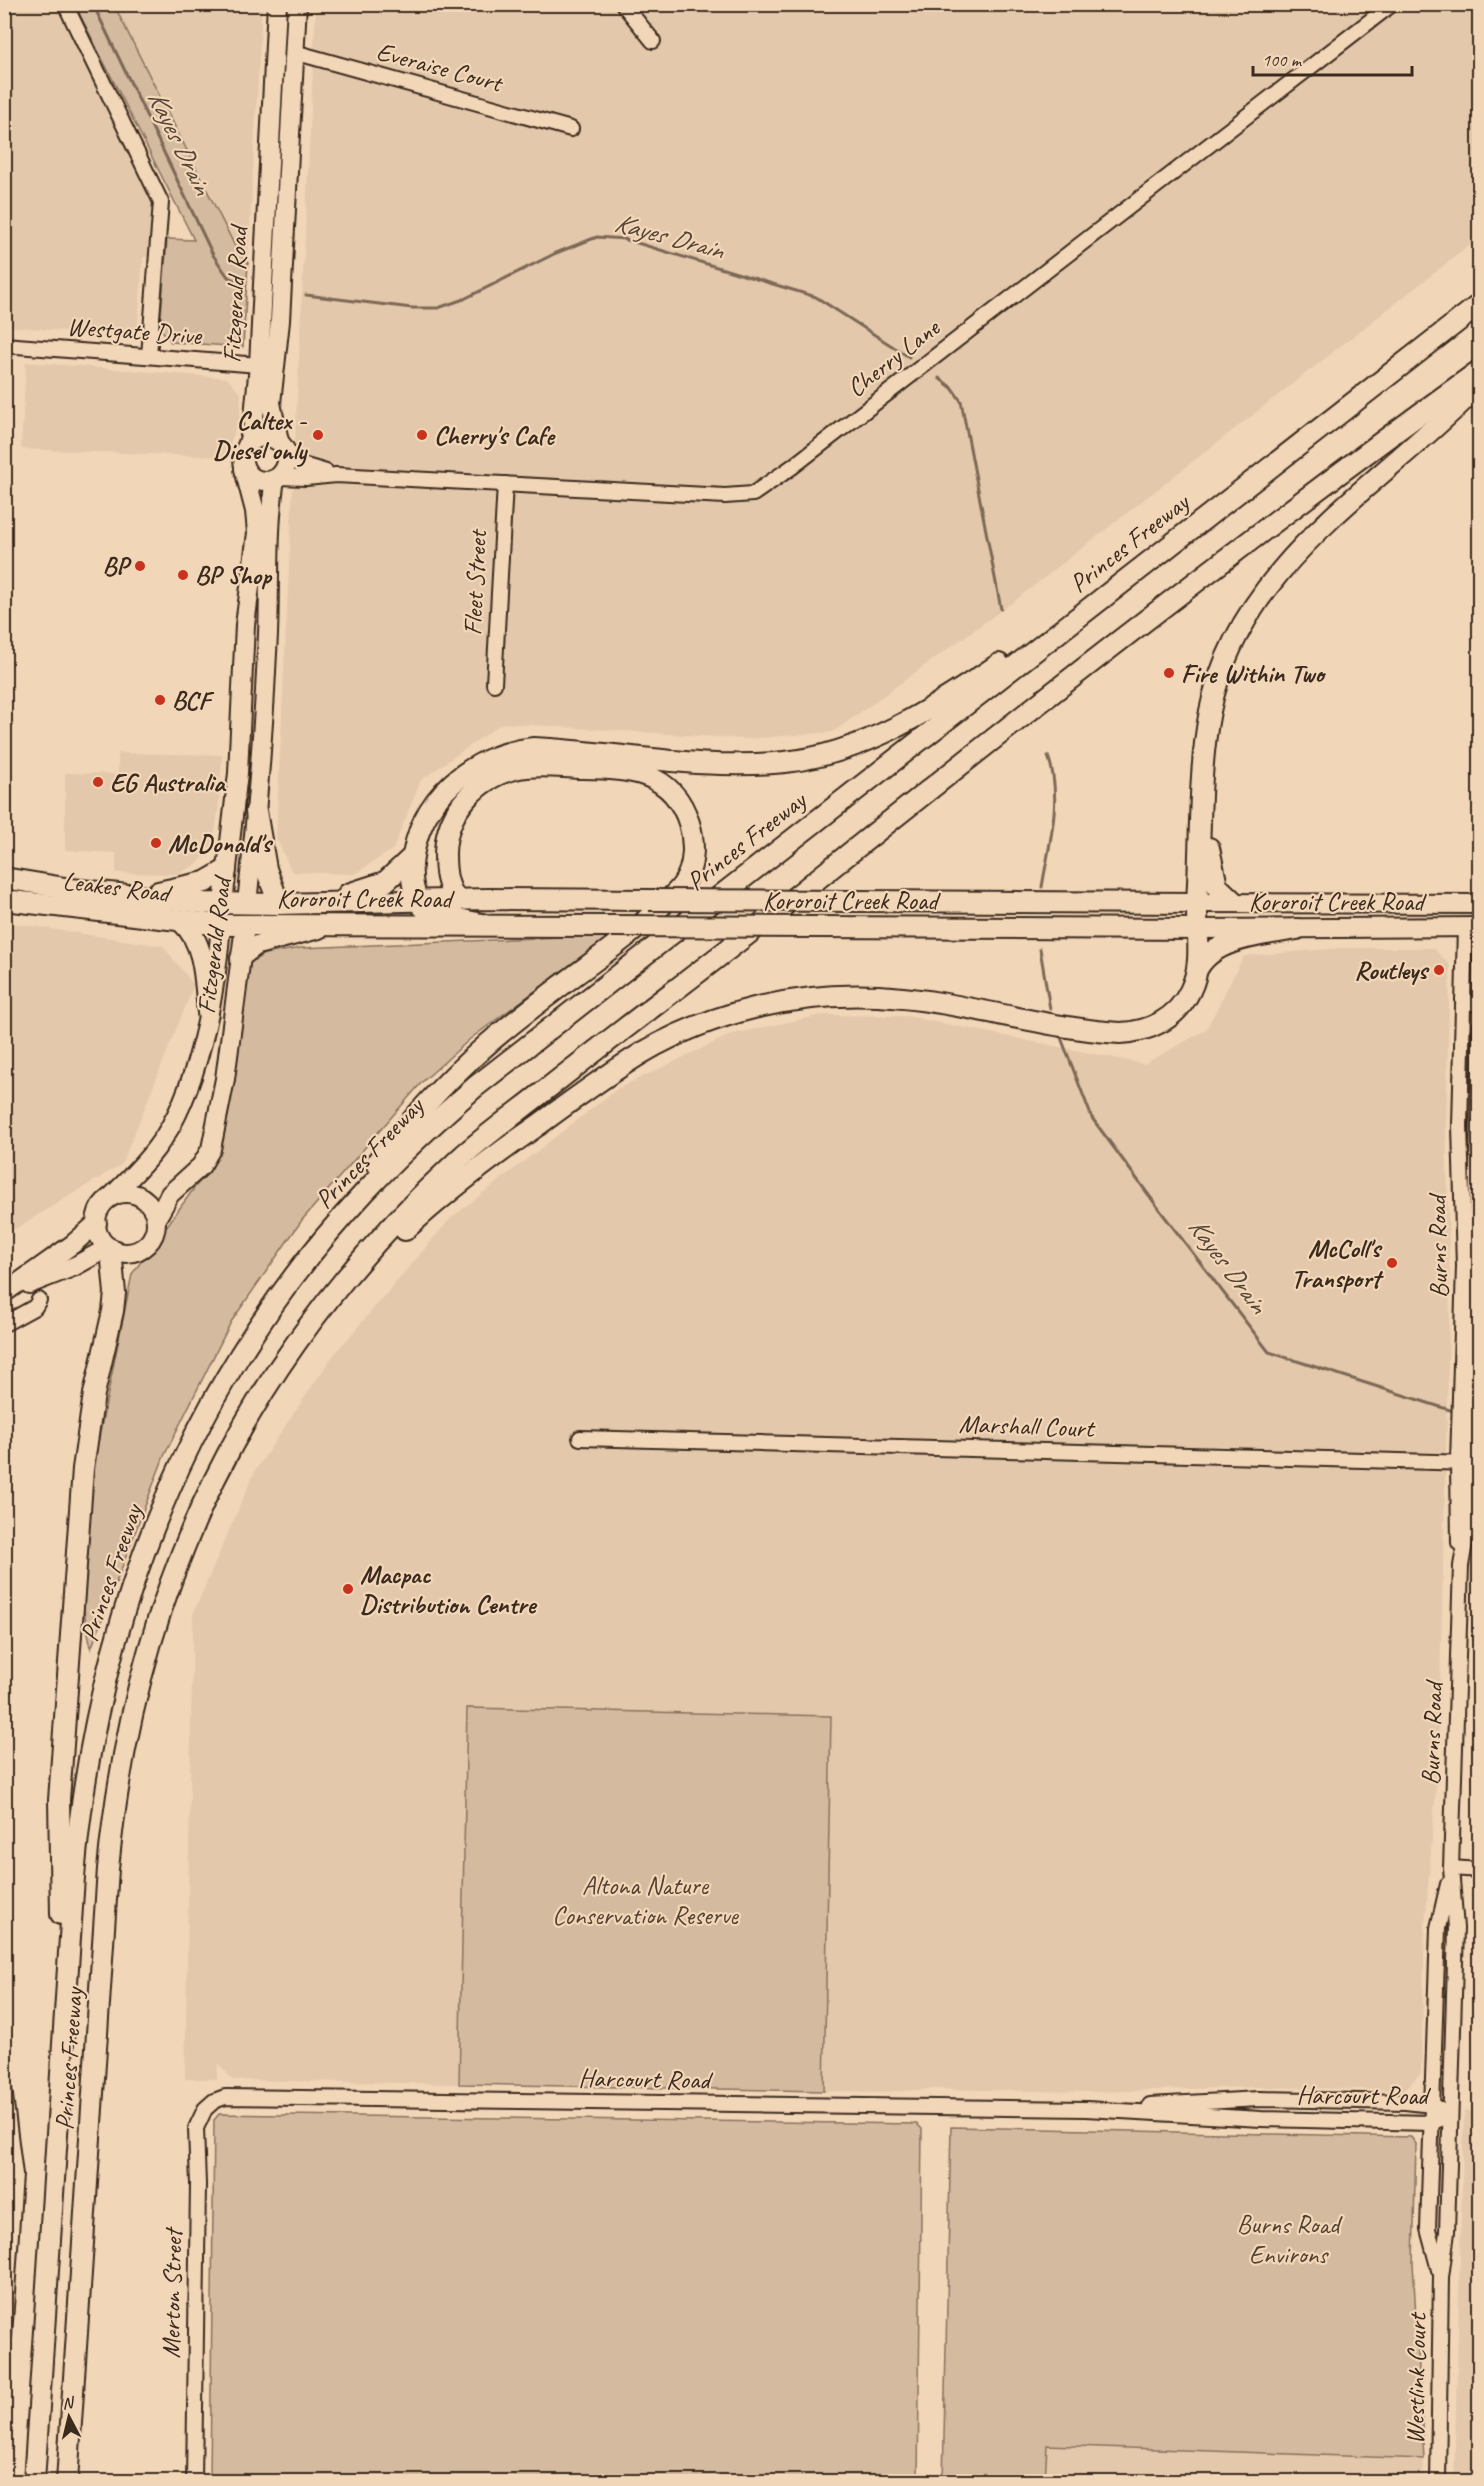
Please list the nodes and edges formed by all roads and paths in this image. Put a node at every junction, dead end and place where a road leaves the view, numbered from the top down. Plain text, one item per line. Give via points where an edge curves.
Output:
1 (65, 4) edge
2 (277, 4) edge
3 (297, 4) edge
4 (623, 4) edge
5 (1392, 4) edge
6 (653, 41) dead end
7 (294, 52) junction
8 (571, 129) dead end
9 (1479, 304) edge
10 (4, 345) edge
11 (149, 356) junction
12 (259, 365) junction
13 (1479, 370) edge
14 (1479, 384) edge
15 (1339, 413) junction
16 (248, 443) junction
17 (281, 443) junction
18 (244, 469) junction
19 (336, 476) junction
20 (276, 478) junction
21 (504, 484) junction
22 (494, 684) dead end
23 (1201, 810) junction
24 (256, 811) junction
25 (413, 856) junction
26 (226, 870) junction
27 (4, 878) edge
28 (138, 896) junction
29 (4, 900) edge
30 (458, 900) junction
31 (418, 901) junction
32 (322, 902) junction
33 (1234, 902) junction
34 (223, 903) junction
35 (1197, 903) junction
36 (247, 904) junction
37 (279, 904) junction
38 (1476, 916) edge
39 (182, 922) junction
40 (482, 924) junction
41 (220, 925) junction
42 (245, 926) junction
43 (329, 926) junction
44 (1198, 929) junction
45 (1298, 929) junction
46 (240, 958) junction
47 (1197, 968) junction
48 (1463, 999) junction
49 (1479, 1006) edge
50 (208, 1013) junction
51 (1479, 1027) edge
52 (111, 1197) junction
53 (156, 1219) junction
54 (97, 1223) junction
55 (1470, 1225) junction
56 (112, 1248) junction
57 (4, 1294) edge
58 (39, 1300) dead end
59 (317, 1315) junction
60 (4, 1324) edge
61 (247, 1345) junction
62 (580, 1438) dead end
63 (1464, 1462) junction
64 (1451, 1868) junction
65 (1479, 1870) edge
66 (66, 2002) junction
67 (4, 2088) edge
68 (1432, 2105) junction
69 (205, 2109) joint
70 (1086, 2109) junction
71 (1450, 2115) junction
72 (1431, 2123) junction
73 (7, 2264) edge
74 (1441, 2277) junction
75 (4, 2336) edge
76 (34, 2481) edge
77 (68, 2481) edge
78 (194, 2481) edge
79 (1438, 2481) edge

1 - 11 street via 161,202
2 - 12 main road, Fitzgerald Road
3 - 7 main road, Fitzgerald Road
4 - 6 street
5 - 21 street, Cherry Lane via 753,494 725,496
7 - 8 street, Everaise Court
7 - 17 main road, Fitzgerald Road via 280,321 271,404
9 - 15 highway, Princes Freeway
10 - 11 street, Westgate Drive
11 - 12 street, Westgate Drive
12 - 16 main road, Fitzgerald Road
13 - 59 highway, Princes Freeway via 1336,474 464,1155 404,1213
14 - 23 highway via 1323,525 1251,610 1226,661 1210,711
15 - 25 highway via 997,666 886,732 830,753 761,764 534,748 505,753 473,766 445,789 424,821
15 - 61 highway, Princes Freeway via 475,1087 361,1196 313,1253
16 - 17 main road via 260,436
16 - 18 main road via 242,456
17 - 19 street, Cherry Lane via 299,464
17 - 20 main road via 287,458
18 - 20 main road via 254,479
18 - 26 main road, Fitzgerald Road via 255,511 256,533 245,625 239,762
19 - 20 street, Cherry Lane
19 - 21 street, Cherry Lane
20 - 24 main road, Fitzgerald Road
21 - 22 street, Fleet Street
23 - 33 highway via 1215,880
23 - 35 highway
24 - 36 main road, Fitzgerald Road
24 - 37 highway via 266,869
25 - 31 highway via 412,878
25 - 32 highway via 385,882
26 - 28 highway via 206,882
26 - 34 main road, Fitzgerald Road
27 - 28 highway, Leakes Road
28 - 34 highway, Leakes Road
29 - 39 highway, Leakes Road
30 - 31 highway, Kororoit Creek Road
30 - 35 highway, Kororoit Creek Road, bridge
30 - 61 highway via 450,889 446,870 445,847 451,824 470,794 508,770 616,768 640,772 671,792 688,821 692,865 681,887 621,940 496,1037 441,1089 342,1207
31 - 32 highway, Kororoit Creek Road
31 - 40 highway via 428,911
32 - 37 highway, Kororoit Creek Road
33 - 35 main road, Kororoit Creek Road
33 - 38 main road, Kororoit Creek Road
34 - 36 highway, Kororoit Creek Road
34 - 41 highway, Fitzgerald Road
35 - 44 highway
36 - 37 highway, Kororoit Creek Road
36 - 42 highway, Fitzgerald Road
38 - 45 main road, Kororoit Creek Road
38 - 48 street, Burns Road
39 - 41 highway, Leakes Road
39 - 50 highway via 197,944 205,975
40 - 43 highway, Kororoit Creek Road
40 - 44 highway, Kororoit Creek Road, bridge
41 - 42 highway, Kororoit Creek Road
41 - 50 main road, Fitzgerald Road
42 - 43 highway, Kororoit Creek Road
42 - 46 main road, Fitzgerald Road
43 - 46 main road via 257,945
44 - 45 main road, Kororoit Creek Road
44 - 47 highway
45 - 47 highway via 1224,946
46 - 53 main road, Fitzgerald Road via 225,1079 211,1149 201,1166 170,1194
47 - 59 highway via 1190,993 1172,1015 1134,1033 1103,1032 877,996 807,998 711,1021 664,1041 627,1063 469,1175
48 - 49 street
48 - 55 street, Burns Road via 1460,1126
50 - 52 main road, Fitzgerald Road via 179,1109 159,1146
51 - 55 street, Burns Road
52 - 53 main road via 125,1193 140,1196 151,1205
52 - 54 main road via 100,1208
53 - 56 main road via 154,1234 146,1245 133,1252
54 - 56 main road via 100,1237
54 - 57 main road
55 - 63 street, Burns Road
56 - 57 main road
56 - 66 highway via 116,1293 94,1394 83,1469 62,1756 59,1878
58 - 60 street via 35,1307
59 - 77 highway, Princes Freeway via 248,1415 204,1500 157,1619 125,1743 108,1869
61 - 66 highway, Princes Freeway via 170,1487 116,1636 93,1729 83,1792
62 - 63 street, Marshall Court
63 - 64 street, Burns Road via 1467,1531 1461,1566
64 - 65 street
64 - 68 street, Burns Road via 1438,1928
64 - 71 street, Burns Road via 1456,1928
66 - 76 highway, Princes Freeway
67 - 73 street via 15,2175
68 - 70 street, Harcourt Road via 1258,2099
68 - 71 street, Harcourt Road
68 - 72 street, Burns Road
69 - 70 street, Harcourt Road via 225,2097 254,2097
69 - 78 street, Merton Street via 196,2128
70 - 72 street, Harcourt Road via 1261,2120
71 - 72 street, Harcourt Road
71 - 74 street, Westlink Court via 1447,2232
72 - 74 street, Westlink Court via 1428,2229
73 - 75 street
74 - 79 street, Westlink Court

